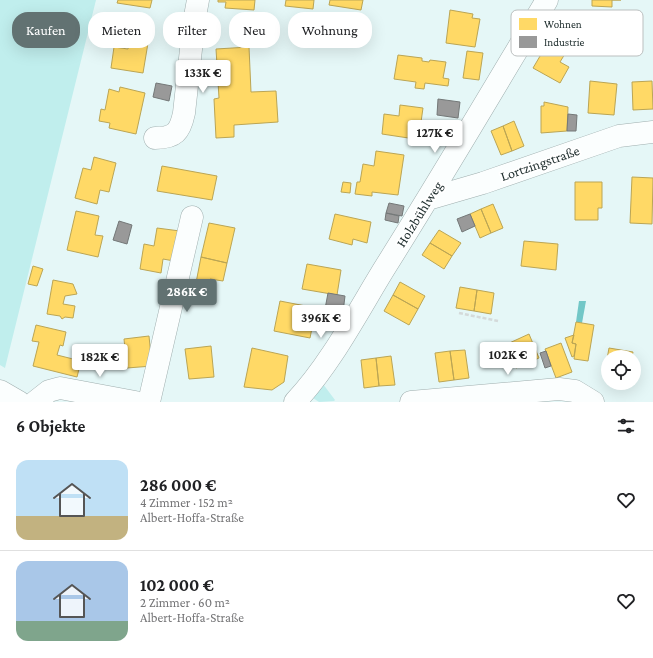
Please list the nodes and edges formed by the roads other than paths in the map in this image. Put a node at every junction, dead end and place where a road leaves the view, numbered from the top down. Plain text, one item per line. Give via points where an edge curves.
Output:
1 (198, 0) edge
2 (547, 0) edge
3 (541, 10) edge
4 (514, 56) edge
5 (653, 132) edge
6 (155, 138) dead end
7 (428, 199) junction
8 (192, 216) dead end
9 (0, 391) edge
10 (19, 402) edge
11 (35, 402) edge
12 (134, 402) edge
13 (149, 402) edge
14 (295, 402) edge
15 (411, 402) edge
16 (593, 402) edge

1 - 6 street via 182,124 171,136
2 - 3 street, Holzbühlweg
4 - 7 street, Holzbühlweg
5 - 7 street, Lortzingstraße via 619,136 483,183
7 - 14 street, Holzbühlweg via 320,372
8 - 13 street
9 - 10 street
11 - 12 street via 49,391 60,388
15 - 16 street via 559,389 575,391

